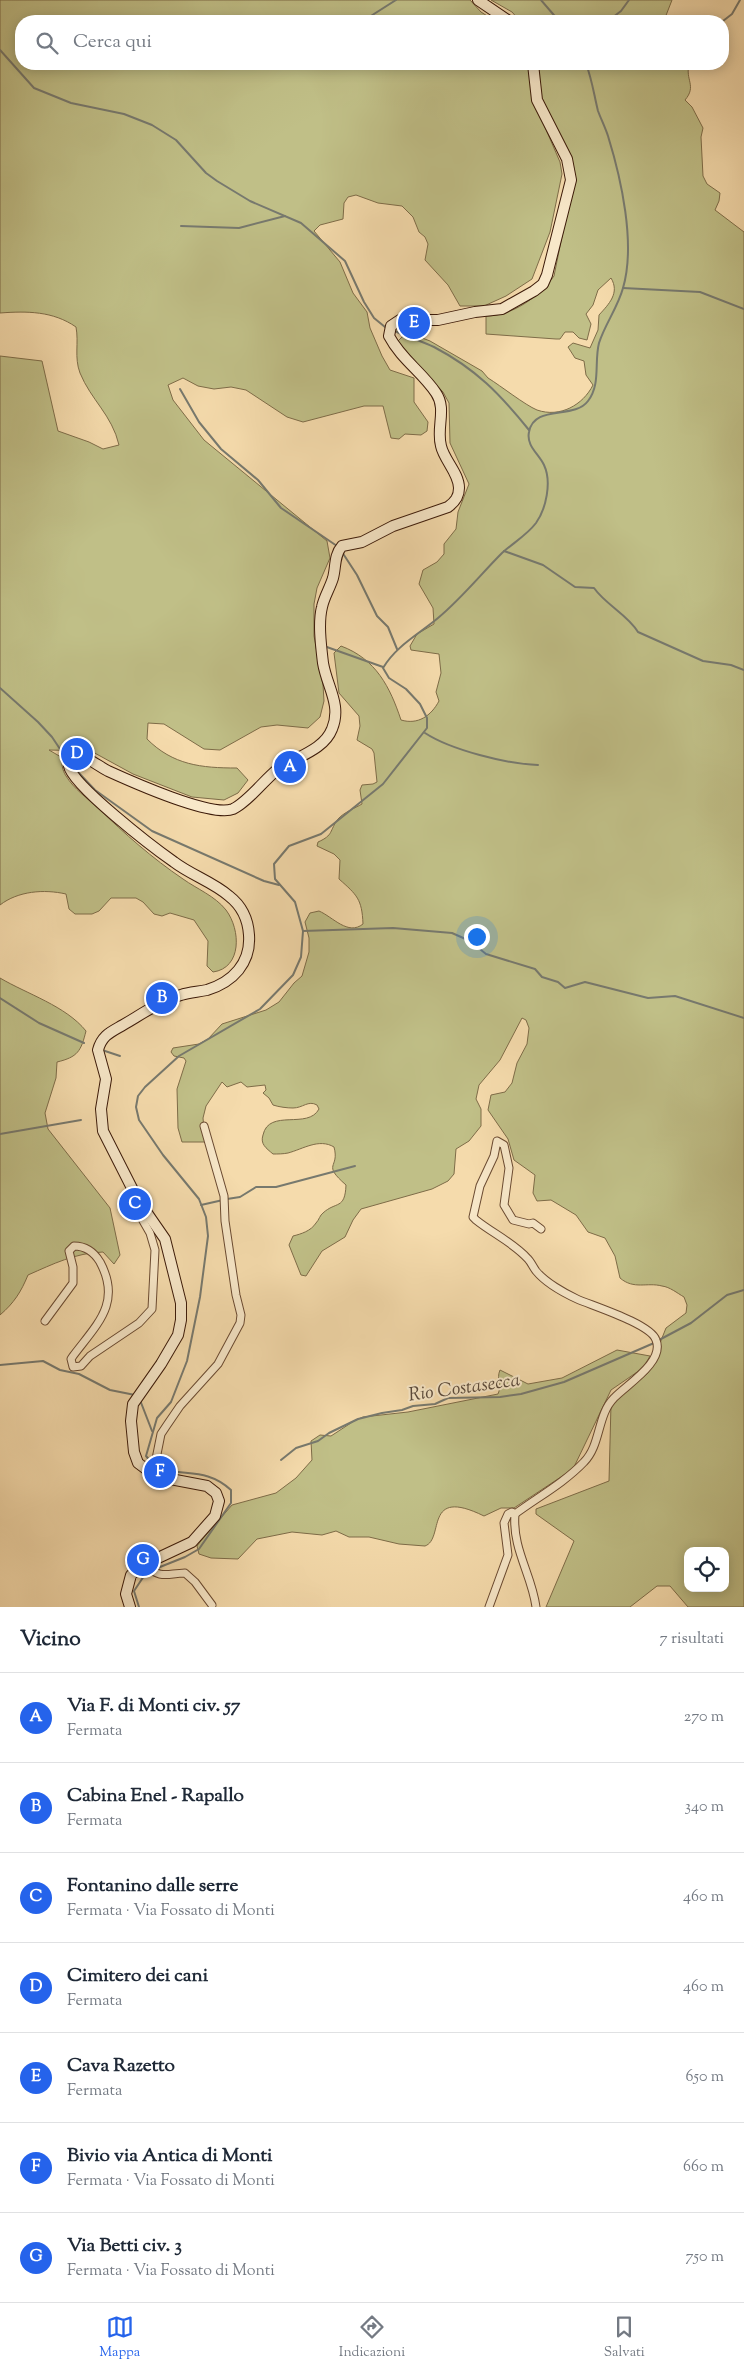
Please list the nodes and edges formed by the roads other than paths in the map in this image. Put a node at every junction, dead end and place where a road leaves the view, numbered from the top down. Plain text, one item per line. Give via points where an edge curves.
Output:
1 (478, 0) edge
2 (500, 15) edge
3 (534, 70) edge
4 (204, 1126) dead end
5 (148, 1212) junction
6 (541, 1228) dead end
7 (45, 1321) dead end
8 (151, 1470) junction
9 (515, 1514) junction
10 (145, 1566) junction
11 (212, 1605) dead end
12 (130, 1607) edge
13 (489, 1607) edge
14 (536, 1607) edge

1 - 2 street
3 - 5 street via 537,100 570,171 570,190 550,270 542,284 502,309 432,321 400,320 391,326 389,336 398,352 437,394 441,412 441,446 459,483 459,490 454,503 448,507 393,526 362,542 342,546 338,551 321,615 324,668 336,707 336,719 327,738 279,768 237,806 221,811 169,796 85,758 77,758 68,766 86,791 174,863 229,896 242,910 248,924 245,960 239,971 225,983 162,1002 100,1041 98,1050 106,1079 101,1109 103,1131 138,1200
4 - 8 street via 222,1186 240,1323 218,1364 167,1425
5 - 7 street via 142,1219 155,1250 154,1301 149,1314 80,1366 73,1367 71,1359 106,1308 110,1295 98,1258 88,1249 74,1246 69,1251 73,1283
5 - 8 street via 165,1239 181,1302 178,1335 134,1404 131,1420 138,1463
6 - 9 street via 533,1223 513,1220 504,1205 509,1168 504,1145 497,1141 480,1186 473,1217 528,1259 550,1282 576,1298 607,1309 649,1331 657,1345 647,1370 613,1398 605,1409 586,1461 563,1482
8 - 10 street via 165,1478 207,1486 216,1493 219,1505 215,1516 192,1542
9 - 13 street via 508,1514 504,1523 508,1555
9 - 14 street via 514,1527 522,1564 535,1595
10 - 11 street via 168,1576 185,1573
10 - 12 street via 131,1575 126,1587

